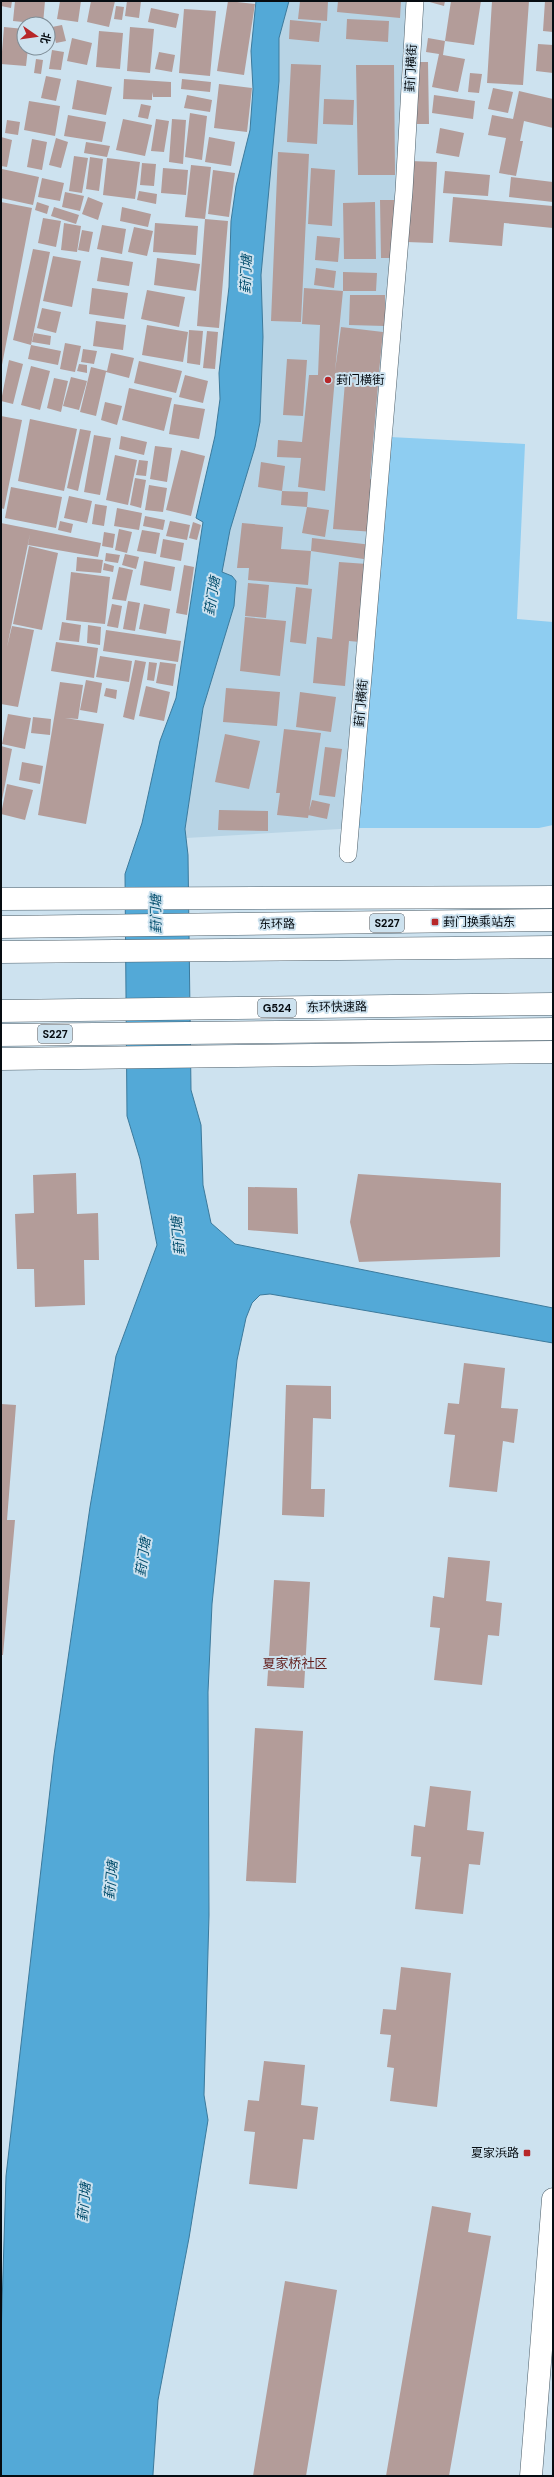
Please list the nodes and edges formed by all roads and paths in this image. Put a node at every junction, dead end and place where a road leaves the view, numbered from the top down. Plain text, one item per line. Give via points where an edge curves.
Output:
1 (415, 1) edge
2 (348, 854) dead end
3 (553, 897) edge
4 (1, 899) edge
5 (553, 920) edge
6 (1, 927) edge
7 (553, 947) edge
8 (1, 952) edge
9 (553, 1004) edge
10 (1, 1011) edge
11 (553, 1029) edge
12 (1, 1035) edge
13 (553, 1052) edge
14 (1, 1059) edge
15 (553, 2199) edge
16 (531, 2476) edge

1 - 2 street, 葑门横街 via 403,199
3 - 4 main road
5 - 6 main road, 东环路 / S227
7 - 8 main road
9 - 10 main road, 东环快速路 / G524
11 - 12 main road, S227
13 - 14 main road
15 - 16 main road

